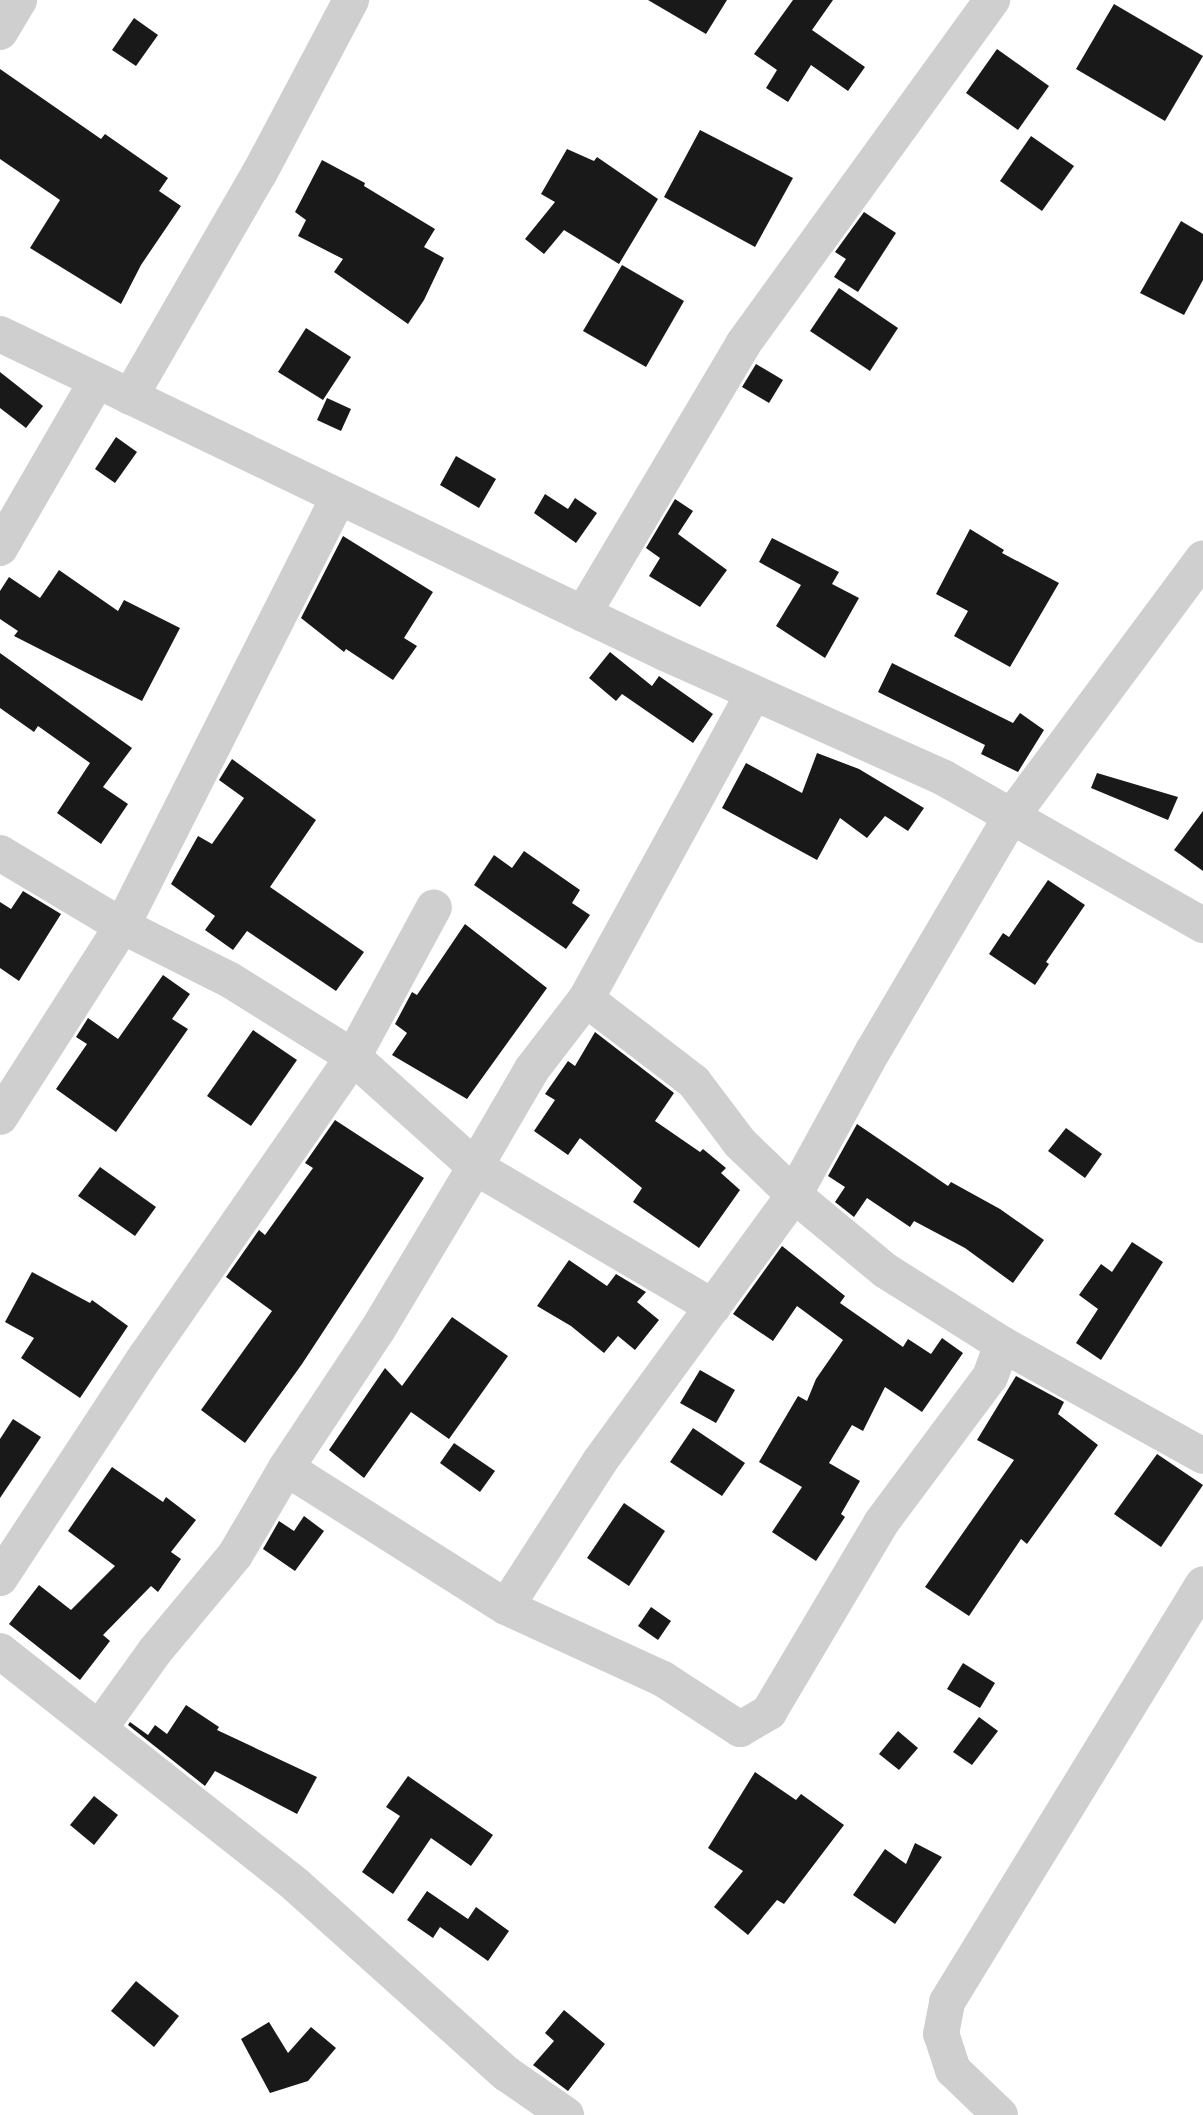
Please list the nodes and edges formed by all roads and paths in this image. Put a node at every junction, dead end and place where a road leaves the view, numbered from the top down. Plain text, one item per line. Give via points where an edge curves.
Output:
1 (19, 0) edge
2 (351, 0) edge
3 (992, 0) edge
4 (0, 32) edge
5 (0, 334) edge
6 (97, 381) junction
7 (130, 397) junction
8 (338, 499) junction
9 (0, 548) edge
10 (1203, 558) edge
11 (583, 614) junction
12 (753, 694) junction
13 (1011, 817) junction
14 (0, 853) edge
15 (434, 907) dead end
16 (1203, 925) edge
17 (122, 926) junction
18 (586, 999) junction
19 (353, 1057) junction
20 (0, 1117) edge
21 (475, 1167) junction
22 (794, 1195) junction
23 (713, 1307) junction
24 (1002, 1344) junction
25 (1203, 1456) edge
26 (286, 1468) junction
27 (0, 1578) edge
28 (1203, 1584) edge
29 (506, 1607) junction
30 (0, 1651) edge
31 (99, 1729) junction
32 (566, 2115) edge
33 (1000, 2115) edge

1 - 4 street
2 - 7 street via 259,174
3 - 11 street via 743,344
5 - 6 street
6 - 7 street
6 - 9 street
7 - 8 street
8 - 11 street
8 - 17 street
10 - 13 street
11 - 12 street
12 - 13 street via 888,751
12 - 18 street
13 - 16 street
13 - 22 street
14 - 17 street
15 - 19 street
17 - 19 street via 230,980
17 - 20 street
18 - 21 street via 532,1069
18 - 22 street via 694,1082 740,1143
19 - 21 street
19 - 27 street
21 - 23 street
21 - 26 street
22 - 23 street
22 - 24 street via 886,1271
23 - 29 street via 600,1461
24 - 25 street
24 - 29 street via 990,1377 881,1523 769,1712 740,1729 663,1679
26 - 29 street
26 - 31 street via 235,1555
28 - 33 street via 947,2002 941,2034 953,2070
30 - 31 street
31 - 32 street via 296,1885 507,2074

